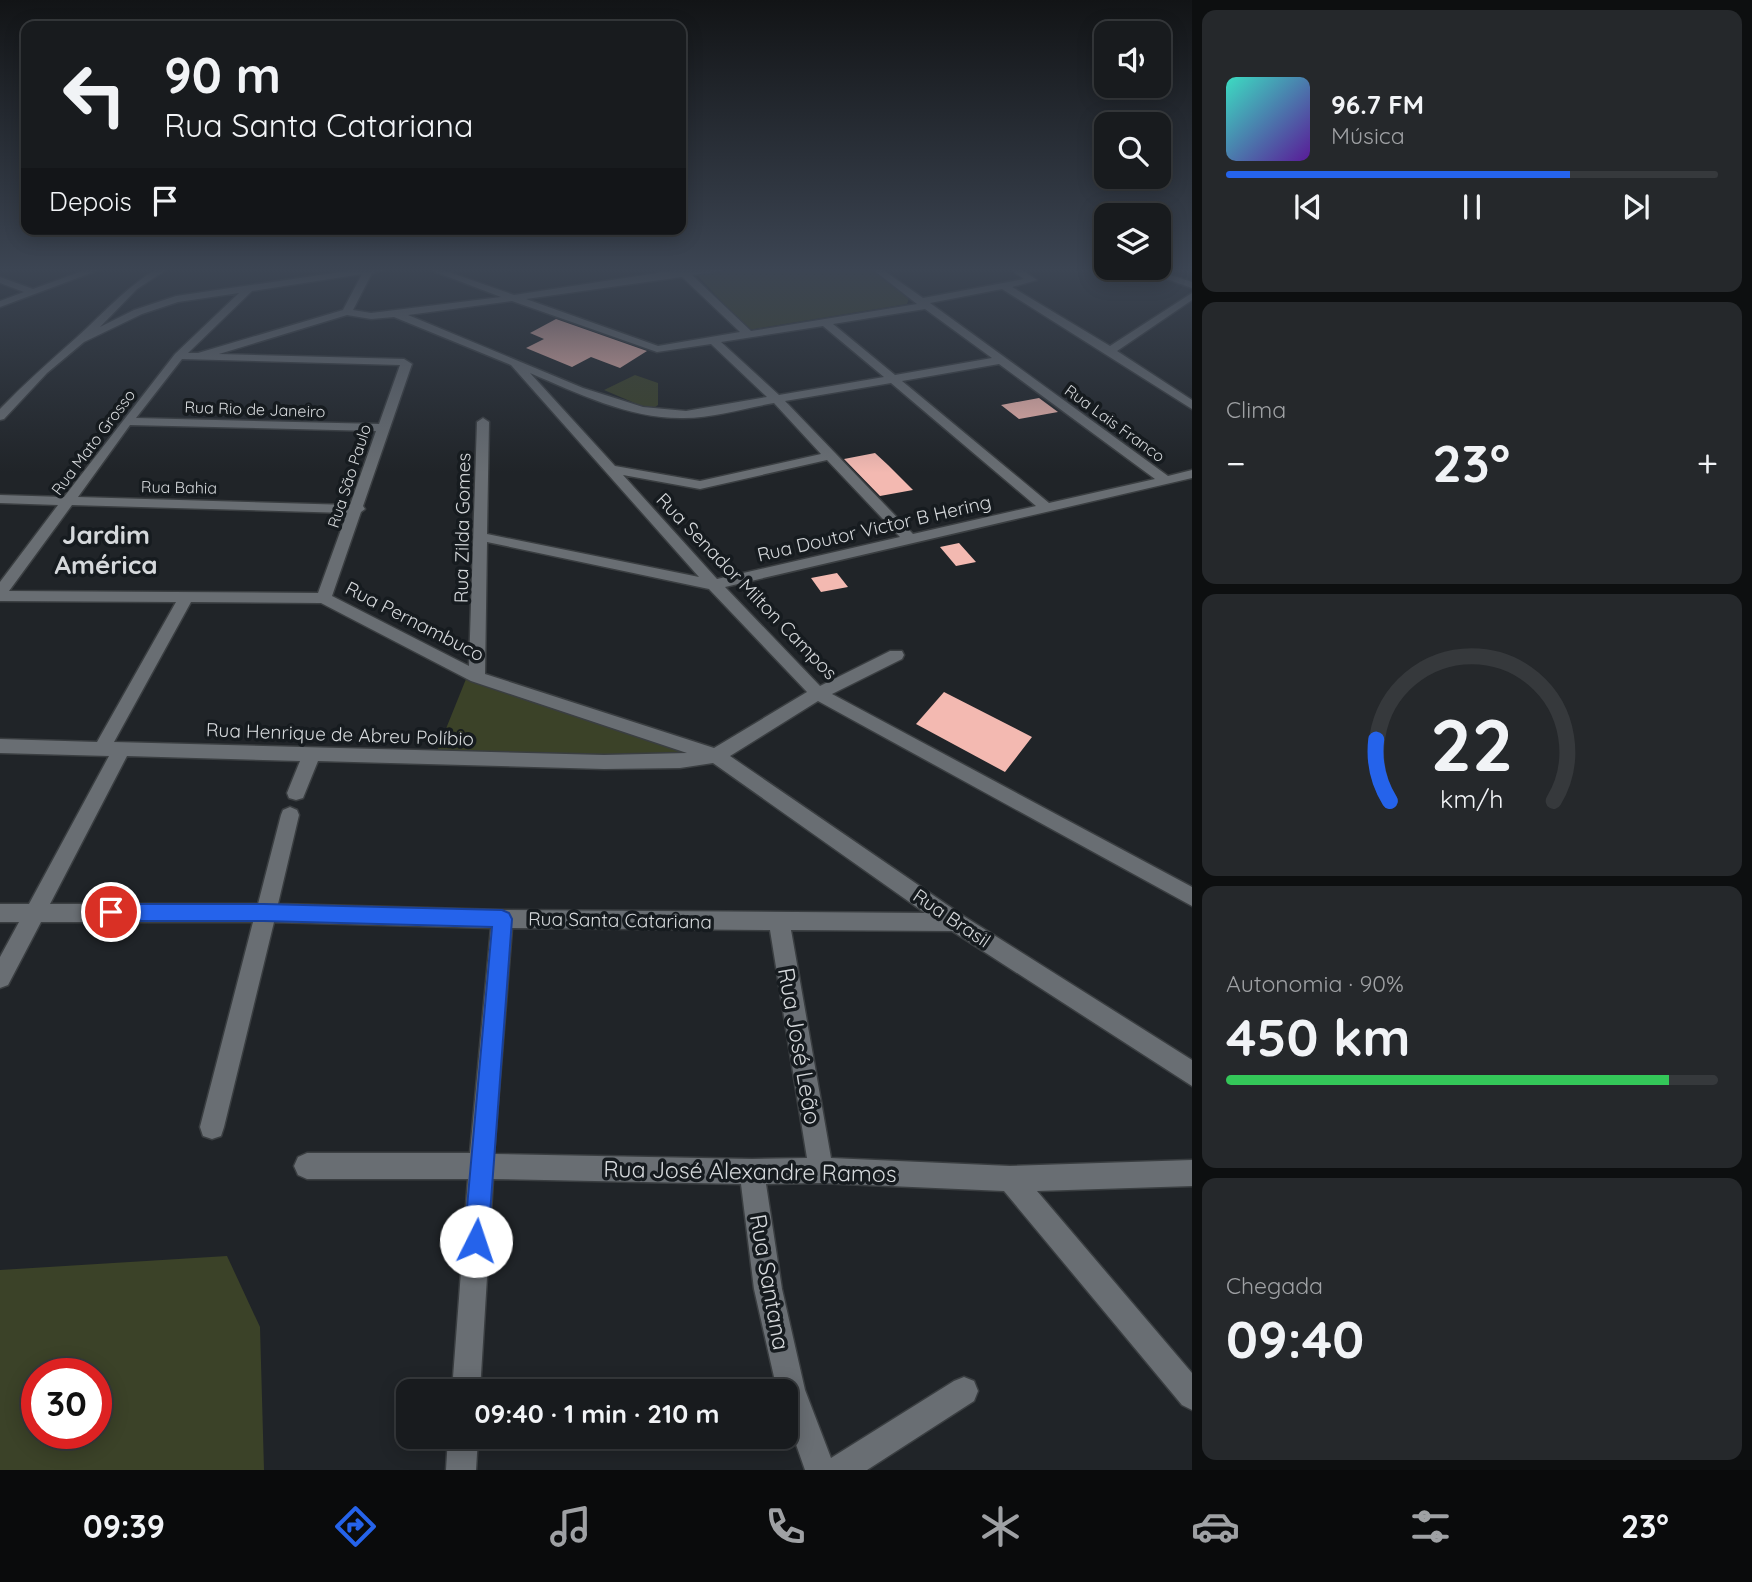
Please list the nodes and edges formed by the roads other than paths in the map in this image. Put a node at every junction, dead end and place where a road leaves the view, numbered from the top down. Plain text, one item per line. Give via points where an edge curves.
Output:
1 (83, 337) edge
2 (87, 337) edge
3 (199, 337) edge
4 (265, 337) edge
5 (462, 337) edge
6 (622, 337) edge
7 (740, 337) edge
8 (842, 337) edge
9 (969, 337) edge
10 (1087, 337) edge
11 (1131, 337) edge
12 (80, 340) junction
13 (715, 342) junction
14 (1110, 351) junction
15 (179, 356) junction
16 (200, 356) junction
17 (1002, 360) junction
18 (515, 363) junction
19 (893, 380) junction
20 (777, 400) junction
21 (1192, 405) edge
22 (0, 416) edge
23 (127, 421) junction
24 (483, 422) dead end
25 (382, 428) junction
26 (830, 456) junction
27 (608, 469) junction
28 (1192, 474) edge
29 (1167, 481) junction
30 (0, 499) edge
31 (69, 501) junction
32 (1047, 508) junction
33 (358, 509) junction
34 (482, 537) junction
35 (909, 539) junction
36 (714, 585) junction
37 (0, 595) edge
38 (186, 597) junction
39 (324, 598) junction
40 (896, 655) dead end
41 (477, 677) junction
42 (818, 694) junction
43 (0, 746) edge
44 (102, 748) junction
45 (122, 749) junction
46 (312, 754) junction
47 (716, 756) junction
48 (296, 793) dead end
49 (290, 814) dead end
50 (1192, 897) edge
51 (34, 912) junction
52 (264, 912) junction
53 (0, 913) edge
54 (502, 919) junction
55 (779, 922) junction
56 (955, 922) junction
57 (0, 978) edge
58 (1192, 1074) edge
59 (212, 1127) dead end
60 (481, 1166) junction
61 (307, 1167) dead end
62 (821, 1170) junction
63 (752, 1172) junction
64 (1192, 1173) edge
65 (1010, 1180) junction
66 (467, 1379) edge
67 (964, 1391) dead end
68 (1192, 1395) edge
69 (462, 1449) edge
70 (461, 1470) edge
71 (820, 1470) edge
72 (839, 1470) edge

1 - 12 street
2 - 12 street
3 - 15 street, Rua Mato Grosso
4 - 16 street
5 - 18 street, Rua Senador Milton Campos
6 - 13 street via 657,349
7 - 13 street
8 - 19 street
9 - 17 street, Rua Lais Franco
10 - 14 street
11 - 14 street
12 - 22 street
13 - 20 street
14 - 21 street
15 - 16 street
15 - 23 street, Rua Mato Grosso
16 - 25 street, Rua São Paulo via 402,360 406,365
17 - 19 street
17 - 29 street, Rua Lais Franco
18 - 20 street via 647,413 686,415
18 - 27 street, Rua Senador Milton Campos
19 - 20 street
19 - 32 street
20 - 26 street
23 - 25 street, Rua Rio de Janeiro
23 - 31 street, Rua Mato Grosso
24 - 34 street, Rua Zilda Gomes
25 - 33 street, Rua São Paulo
26 - 27 street via 700,485
26 - 35 street
27 - 36 street, Rua Senador Milton Campos
28 - 29 street, Rua Doutor Victor B Hering
29 - 32 street, Rua Doutor Victor B Hering
30 - 31 street, Rua Bahia
31 - 33 street, Rua Bahia
31 - 37 street, Rua Mato Grosso
32 - 35 street, Rua Doutor Victor B Hering
33 - 39 street, Rua São Paulo
34 - 36 street, Rua Doutor Victor B Hering
34 - 41 street, Rua Zilda Gomes
35 - 36 street, Rua Doutor Victor B Hering
36 - 42 street, Rua Senador Milton Campos
37 - 38 street, Rua Pernambuco
38 - 39 street, Rua Pernambuco
38 - 44 street
39 - 41 street, Rua Pernambuco
40 - 42 street
41 - 47 street, Rua Pernambuco
42 - 47 street
42 - 50 street, Rua Senador Milton Campos
43 - 44 street, Rua Henrique de Abreu Políbio
44 - 45 street, Rua Henrique de Abreu Políbio
45 - 46 street, Rua Henrique de Abreu Políbio
45 - 51 street
46 - 47 street, Rua Henrique de Abreu Políbio via 604,762
46 - 48 street
47 - 56 street, Rua Brasil
49 - 52 street
51 - 52 street, Rua Santa Catariana
51 - 53 street, Rua Santa Catariana
51 - 57 street
52 - 54 street, Rua Santa Catariana
52 - 59 street
54 - 55 street, Rua Santa Catariana
54 - 60 street
55 - 56 street, Rua Santa Catariana
55 - 62 street, Rua José Leão
56 - 58 street, Rua Brasil
60 - 61 street, Rua José Alexandre Ramos
60 - 63 street, Rua José Alexandre Ramos
60 - 66 street
62 - 63 street, Rua José Alexandre Ramos
62 - 65 street, Rua José Alexandre Ramos
63 - 71 street, Rua Santana via 768,1289 791,1390
64 - 65 street, Rua José Alexandre Ramos
65 - 68 street
67 - 72 street
69 - 70 street

